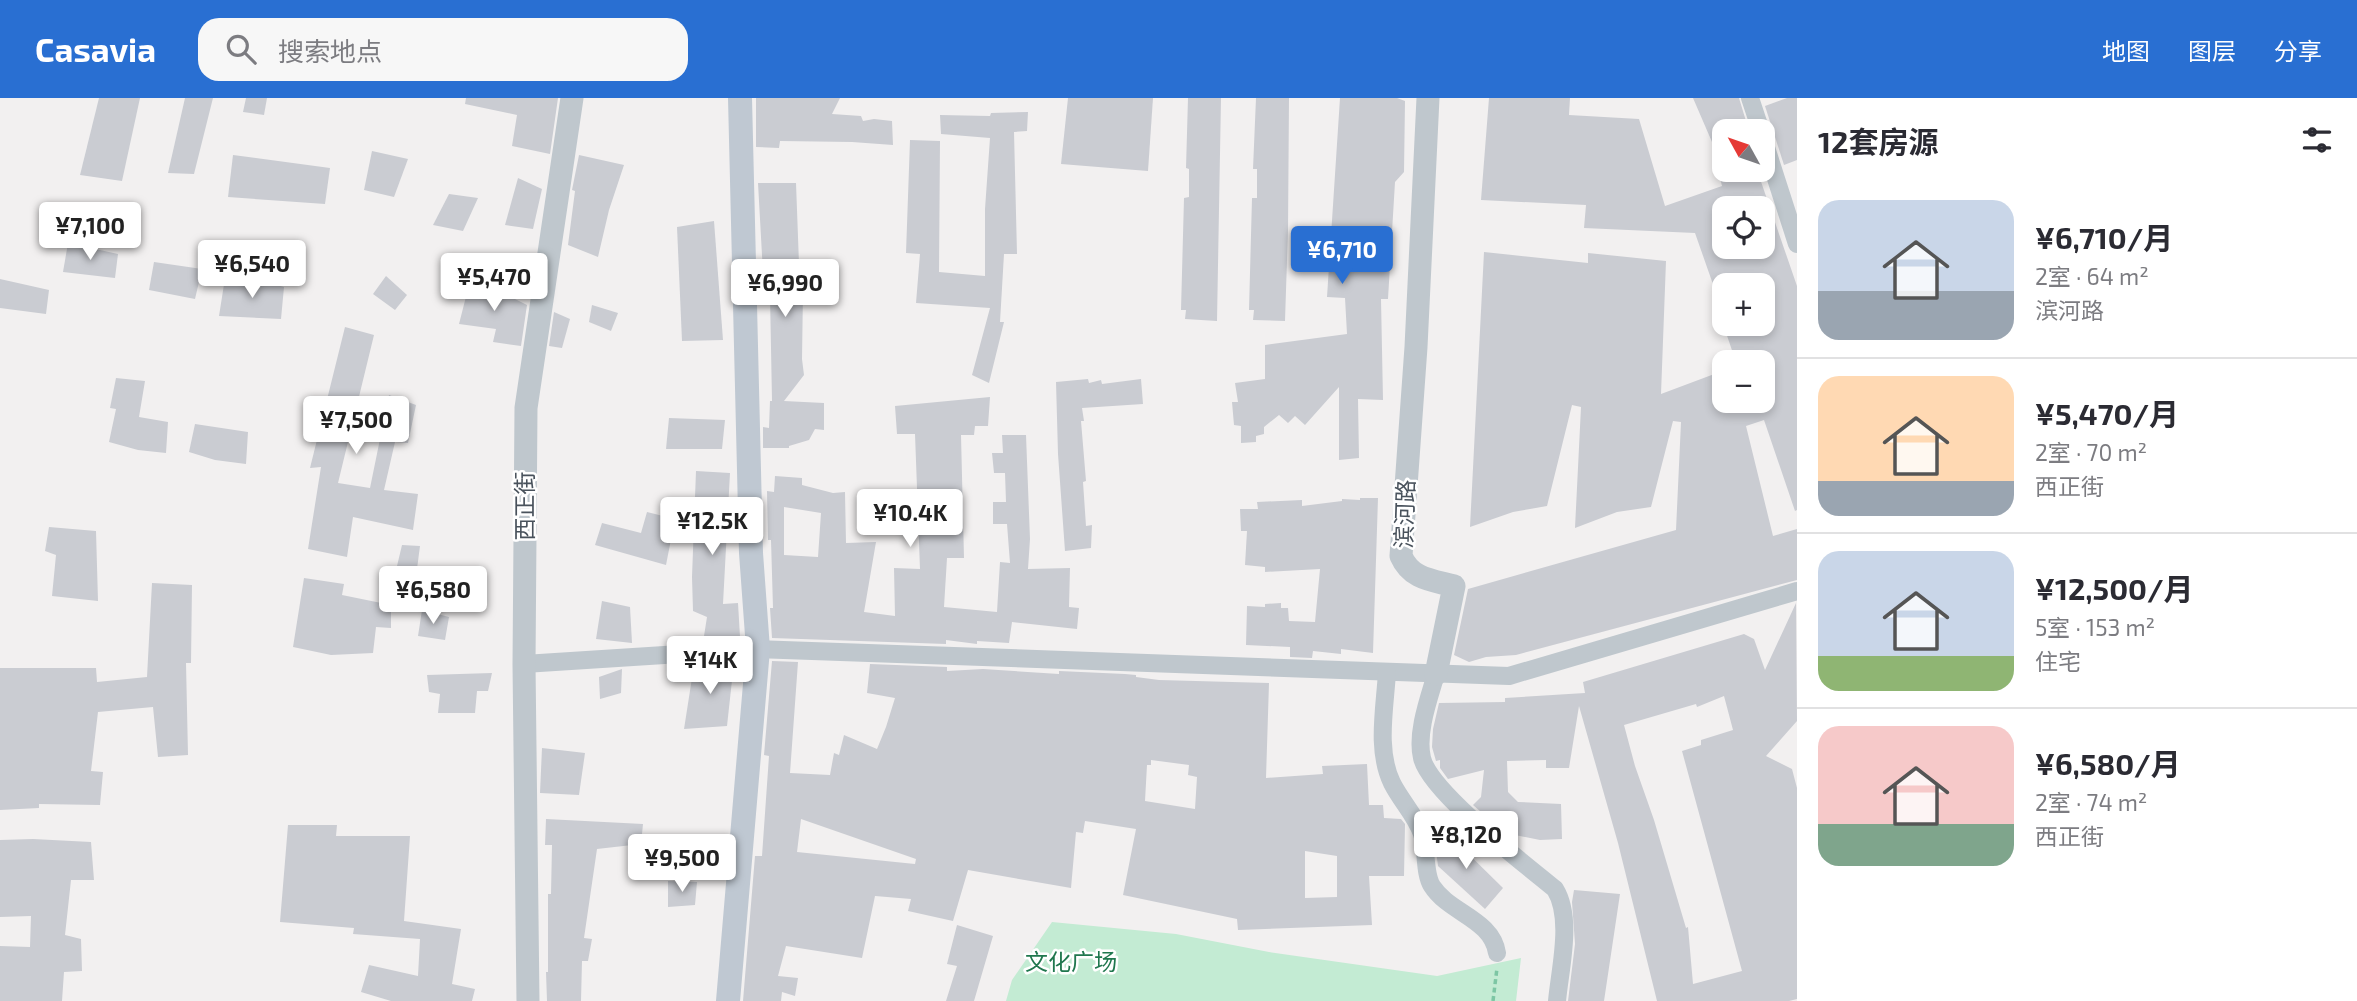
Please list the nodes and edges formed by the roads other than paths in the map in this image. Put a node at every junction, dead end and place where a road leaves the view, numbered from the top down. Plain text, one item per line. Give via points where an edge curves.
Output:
1 (572, 98) edge
2 (740, 98) edge
3 (1428, 98) edge
4 (1750, 98) edge
5 (1757, 119) edge
6 (1775, 174) edge
7 (1797, 244) edge
8 (1797, 591) edge
9 (758, 649) junction
10 (524, 664) junction
11 (1387, 672) junction
12 (1436, 674) junction
13 (1497, 953) road end
14 (528, 1001) edge
15 (728, 1001) edge
16 (1557, 1001) edge

1 - 10 street, 西正街 via 526,408
2 - 9 main road via 751,553
3 - 12 street, 滨河路 via 1401,556 1416,575 1454,586
4 - 5 street
6 - 7 street
8 - 12 street via 1509,676
9 - 10 street
9 - 11 street
9 - 15 main road
10 - 14 street, 西正街
11 - 12 street
11 - 13 street via 1384,761 1423,837 1430,884 1487,931 1495,940
12 - 16 street, 滨河路 via 1423,718 1421,756 1425,767 1450,798 1562,900

